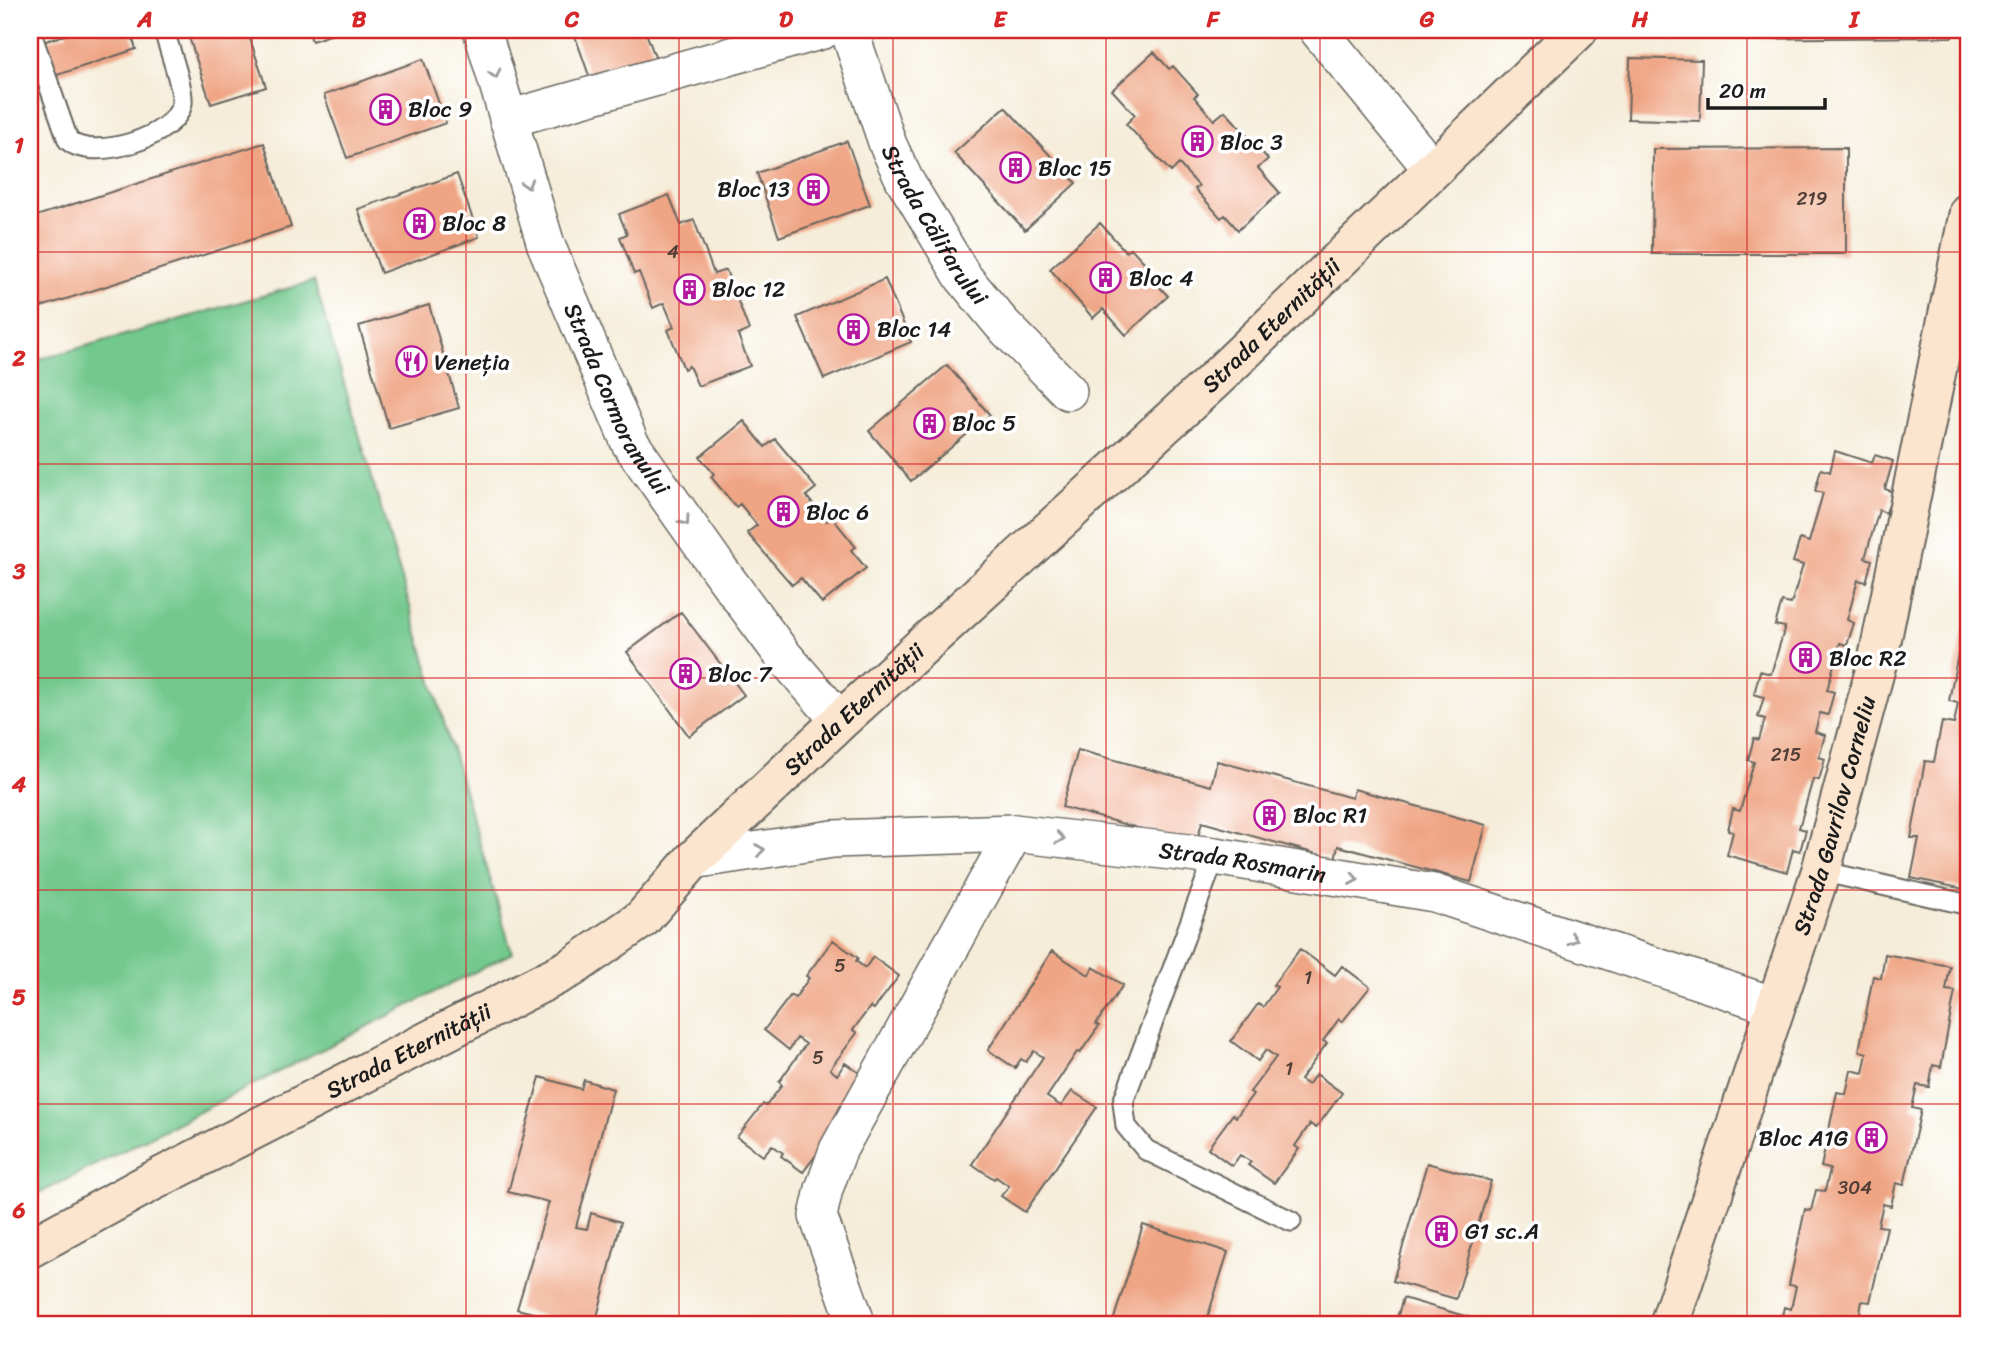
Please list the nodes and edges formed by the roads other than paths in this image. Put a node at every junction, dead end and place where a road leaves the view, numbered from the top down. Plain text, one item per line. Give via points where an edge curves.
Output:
1 (30, 30) edge
2 (164, 30) edge
3 (482, 30) edge
4 (823, 30) edge
5 (849, 30) edge
6 (1318, 30) edge
7 (1578, 30) edge
8 (508, 119) junction
9 (1433, 170) junction
10 (1969, 212) edge
11 (1068, 391) dead end
12 (841, 721) junction
13 (1013, 833) junction
14 (1215, 856) junction
15 (692, 860) junction
16 (1821, 871) junction
17 (1969, 905) edge
18 (1776, 1006) junction
19 (1292, 1221) dead end
20 (30, 1248) edge
21 (857, 1325) edge
22 (1669, 1325) edge

1 - 2 lane via 68,140 75,146 99,150 139,141 175,120 182,102
3 -> 8 street, Strada Cormoranului
4 - 8 street
5 - 11 street, Strada Călifarului via 888,145 963,277
6 - 9 street
7 - 9 street, Strada Eternității
8 -> 12 street, Strada Cormoranului via 546,245 630,443 782,654
9 - 12 street, Strada Eternității via 1211,383
10 - 16 street, Strada Gavrilov Corneliu via 1877,663
12 - 15 street, Strada Eternității
13 -> 14 street, Strada Rosmarin
15 -> 13 street, Strada Rosmarin via 834,839
13 - 21 street via 838,1150 824,1189 818,1216
14 -> 18 street, Strada Rosmarin via 1434,893
14 - 19 lane via 1123,1102 1126,1126 1146,1150
15 - 20 street, Strada Eternității via 642,919 571,968
16 - 17 lane
16 - 18 street, Strada Gavrilov Corneliu
18 - 22 street, Strada Gavrilov Corneliu

